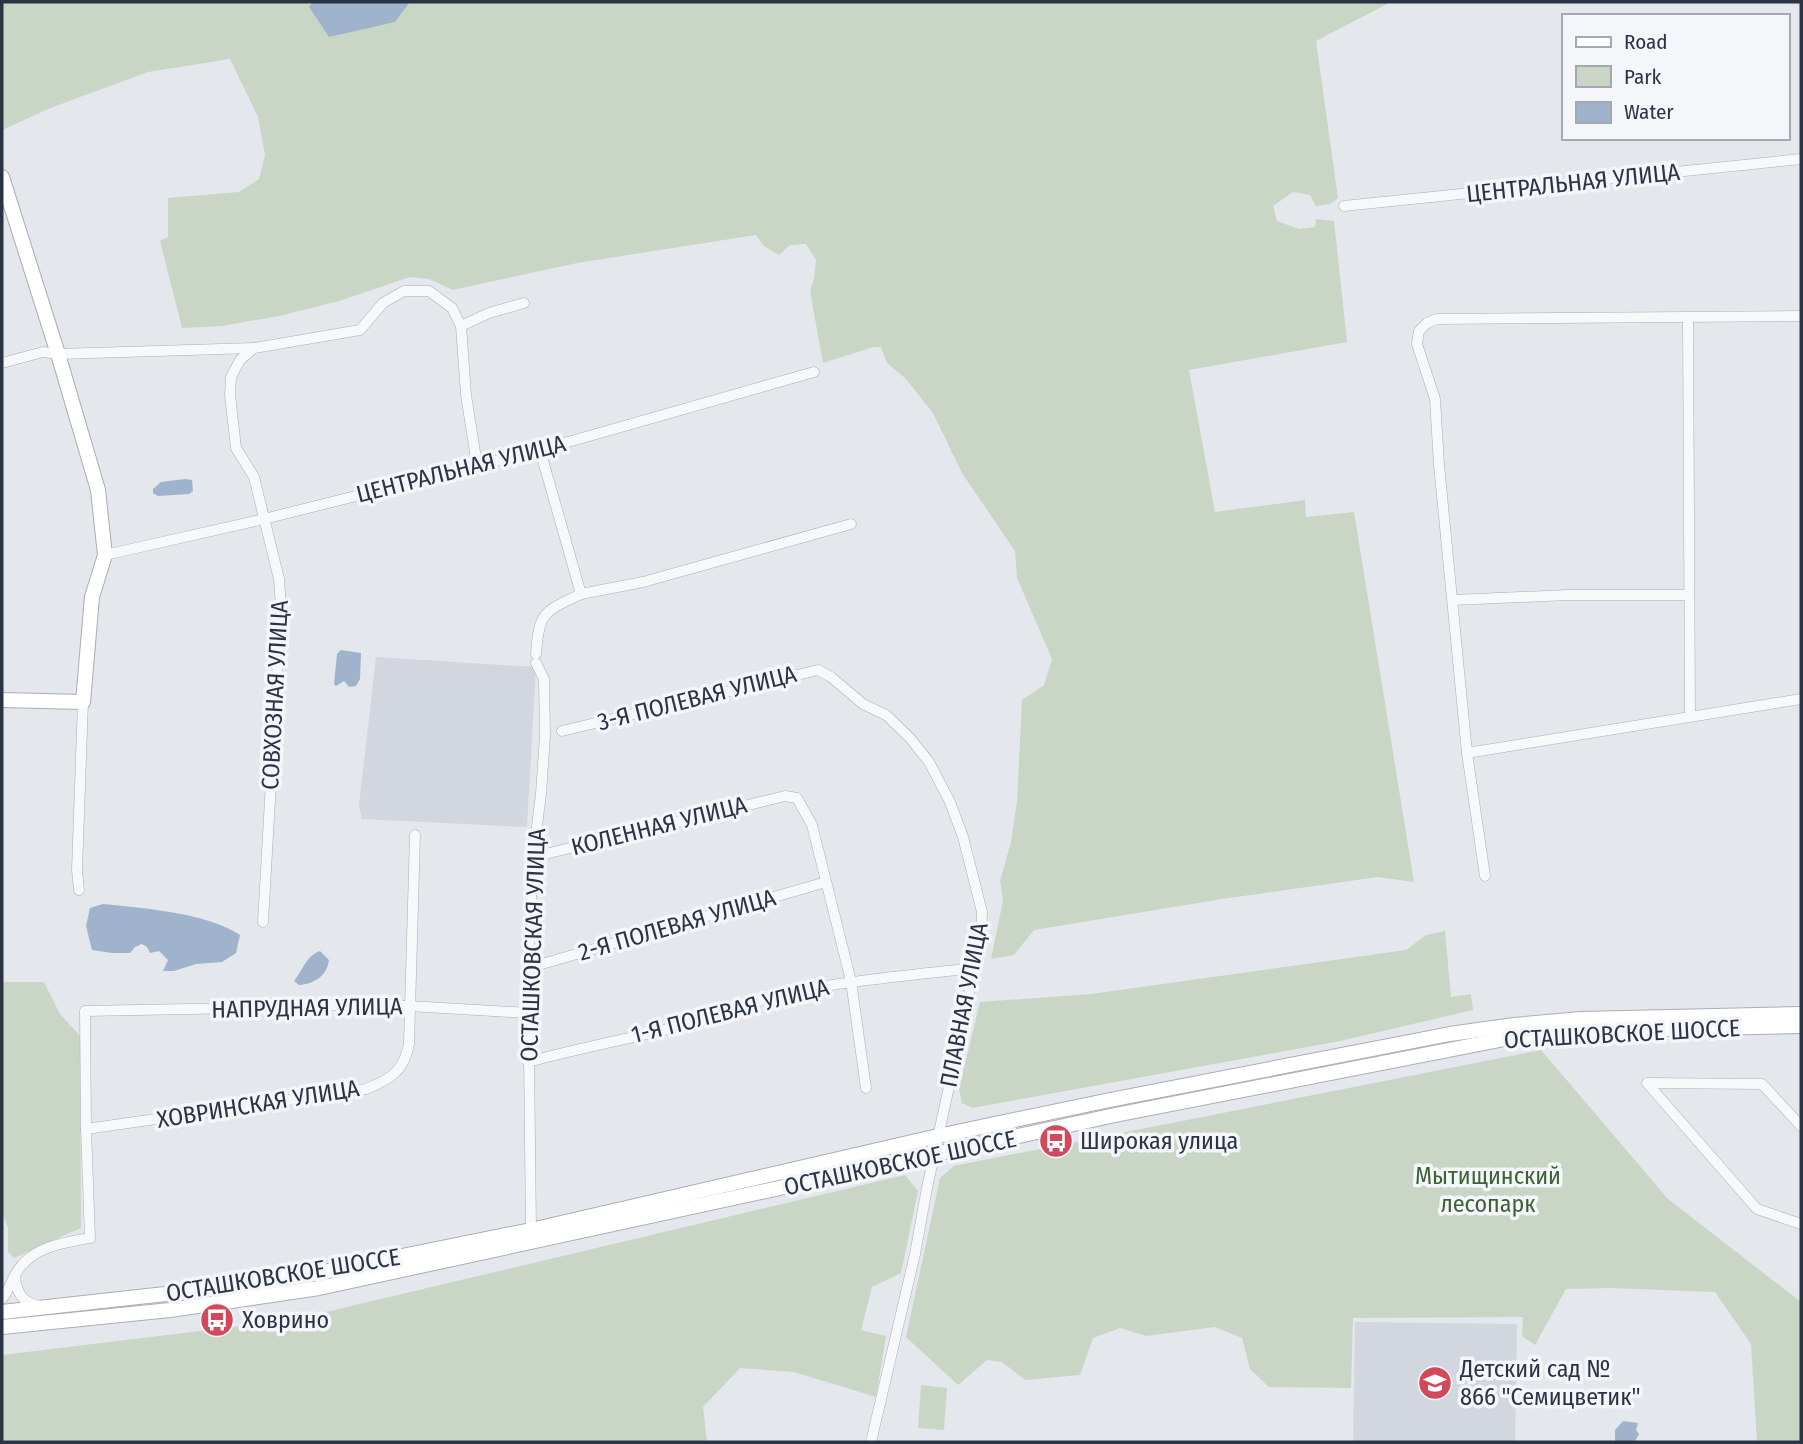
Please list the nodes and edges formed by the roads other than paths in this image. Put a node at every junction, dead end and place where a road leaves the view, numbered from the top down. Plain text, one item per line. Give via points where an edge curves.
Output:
1 (1801, 159) edge
2 (2, 177) edge
3 (1344, 206) dead end
4 (524, 303) dead end
5 (1801, 316) edge
6 (1688, 318) junction
7 (461, 326) junction
8 (254, 348) junction
9 (58, 354) junction
10 (2, 363) edge
11 (814, 372) dead end
12 (540, 450) junction
13 (477, 465) junction
14 (264, 519) junction
15 (851, 524) dead end
16 (105, 555) junction
17 (581, 594) junction
18 (1689, 595) junction
19 (1453, 600) junction
20 (1801, 699) edge
21 (2, 700) edge
22 (83, 702) junction
23 (863, 704) joint
24 (1689, 716) junction
25 (562, 731) dead end
26 (1466, 753) junction
27 (415, 835) dead end
28 (533, 857) junction
29 (1485, 876) dead end
30 (826, 882) junction
31 (79, 890) dead end
32 (263, 922) dead end
33 (528, 968) junction
34 (976, 968) junction
35 (851, 981) junction
36 (410, 1006) junction
37 (529, 1013) junction
38 (1801, 1014) edge
39 (1801, 1026) edge
40 (528, 1062) junction
41 (866, 1088) dead end
42 (1801, 1126) edge
43 (86, 1129) junction
44 (938, 1136) junction
45 (934, 1156) junction
46 (1801, 1224) edge
47 (531, 1230) junction
48 (15, 1275) junction
49 (2, 1300) edge
50 (46, 1307) junction
51 (2, 1312) edge
52 (2, 1327) edge
53 (871, 1442) edge

1 - 3 street, ЦЕНТРАЛЬНАЯ УЛИЦА
2 - 9 main road
4 - 7 street
5 - 6 street
6 - 18 street
6 - 19 street via 1437,320 1419,331 1417,344 1435,399
7 - 8 street via 452,308 429,291 404,292 383,303 360,330
7 - 13 street
8 - 9 street
8 - 14 street, СОВХОЗНАЯ УЛИЦА via 240,360 231,377 230,395 236,448 254,477
9 - 10 street via 43,352
9 - 16 main road via 98,490
11 - 12 street, ЦЕНТРАЛЬНАЯ УЛИЦА
12 - 13 street, ЦЕНТРАЛЬНАЯ УЛИЦА
12 - 17 street
13 - 14 street, ЦЕНТРАЛЬНАЯ УЛИЦА
14 - 16 street, ЦЕНТРАЛЬНАЯ УЛИЦА
14 - 32 street, СОВХОЗНАЯ УЛИЦА via 281,608
15 - 17 street via 643,582
16 - 22 main road via 92,597
17 - 28 street, ОСТАШКОВСКАЯ УЛИЦА via 551,608 538,628 536,658 544,679 545,735
18 - 19 street
18 - 24 street
19 - 26 street
20 - 24 street
21 - 22 main road
22 - 31 street
23 - 25 street, 3-Я ПОЛЕВАЯ УЛИЦА via 818,670
23 - 34 street, ПЛАВНАЯ УЛИЦА via 886,715 910,738 950,802 982,912
24 - 26 street
26 - 29 street
27 - 36 street, ХОВРИНСКАЯ УЛИЦА
28 - 30 street, КОЛЕННАЯ УЛИЦА via 785,796 797,798 812,825
28 - 33 street, ОСТАШКОВСКАЯ УЛИЦА
30 - 33 street, 2-Я ПОЛЕВАЯ УЛИЦА
30 - 35 street
33 - 37 street, ОСТАШКОВСКАЯ УЛИЦА
34 - 35 street, 1-Я ПОЛЕВАЯ УЛИЦА
34 - 44 street, ПЛАВНАЯ УЛИЦА
35 - 40 street, 1-Я ПОЛЕВАЯ УЛИЦА via 776,995 718,1018
35 - 41 street
36 - 37 street, НАПРУДНАЯ УЛИЦА
36 - 43 street, ХОВРИНСКАЯ УЛИЦА via 406,1060 381,1083
36 - 43 street, НАПРУДНАЯ УЛИЦА via 261,1004 85,1011
37 - 40 street, ОСТАШКОВСКАЯ УЛИЦА
38 - 44 main road, ОСТАШКОВСКОЕ ШОССЕ via 1514,1025
39 - 45 main road, ОСТАШКОВСКОЕ ШОССЕ via 1515,1037 1129,1112
40 - 47 street, ОСТАШКОВСКАЯ УЛИЦА
42 - 46 street via 1762,1084 1647,1083 1757,1209
43 - 48 street via 90,1238 42,1250
44 - 45 street, ПЛАВНАЯ УЛИЦА
44 - 47 main road, ОСТАШКОВСКОЕ ШОССЕ
45 - 52 main road, ОСТАШКОВСКОЕ ШОССЕ via 319,1288 170,1310
45 - 53 street, ПЛАВНАЯ УЛИЦА
47 - 50 main road, ОСТАШКОВСКОЕ ШОССЕ via 247,1285
48 - 49 street
48 - 50 street via 19,1295
50 - 51 main road, ОСТАШКОВСКОЕ ШОССЕ

